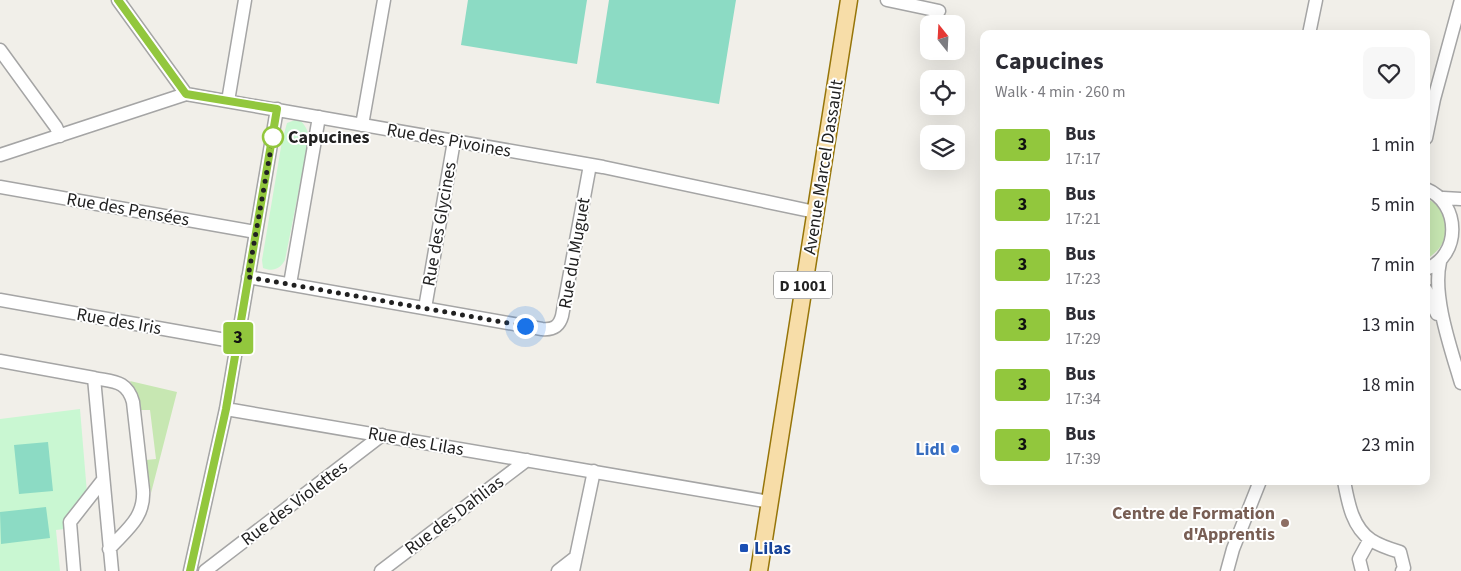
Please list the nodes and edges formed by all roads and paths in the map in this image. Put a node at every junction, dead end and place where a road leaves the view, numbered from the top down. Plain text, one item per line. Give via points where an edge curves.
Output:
1 (118, 0) edge
2 (245, 0) edge
3 (384, 0) edge
4 (838, 0) edge
5 (849, 0) edge
6 (887, 0) edge
7 (1316, 0) edge
8 (1461, 0) edge
9 (939, 11) dead end
10 (1310, 30) edge
11 (0, 50) edge
12 (186, 94) junction
13 (1434, 99) junction
14 (228, 101) junction
15 (1430, 107) edge
16 (277, 109) junction
17 (319, 117) junction
18 (1430, 118) edge
19 (362, 125) junction
20 (60, 136) junction
21 (454, 141) junction
22 (0, 156) edge
23 (590, 165) junction
24 (0, 187) edge
25 (1430, 191) edge
26 (1443, 198) junction
27 (1461, 199) edge
28 (811, 211) junction
29 (1458, 222) edge
30 (256, 232) junction
31 (1440, 262) junction
32 (1430, 267) edge
33 (248, 277) junction
34 (290, 284) junction
35 (1430, 299) edge
36 (0, 300) edge
37 (425, 308) junction
38 (1448, 339) junction
39 (237, 342) junction
40 (0, 361) edge
41 (94, 378) junction
42 (1461, 383) edge
43 (226, 409) junction
44 (382, 435) junction
45 (527, 460) junction
46 (594, 471) junction
47 (103, 480) junction
48 (1258, 485) edge
49 (1345, 485) edge
50 (765, 501) junction
51 (1370, 539) junction
52 (109, 548) junction
53 (576, 557) junction
54 (74, 571) edge
55 (112, 571) edge
56 (190, 571) edge
57 (205, 571) edge
58 (382, 571) edge
59 (558, 571) edge
60 (573, 571) edge
61 (750, 571) edge
62 (758, 571) edge
63 (1227, 571) edge
64 (1362, 571) edge
65 (1402, 571) edge

1 - 12 street
2 - 14 street
3 - 19 street
4 - 28 main road, Avenue Marcel Dassault / D 1001
5 - 28 main road, Avenue Marcel Dassault / D 1001
6 - 9 street
7 - 10 street
8 - 13 street
11 - 20 street
12 - 14 street, Rue des Pivoines
12 - 20 street, Rue des Pivoines
13 - 15 street
13 - 18 street
14 - 16 street, Rue des Pivoines
16 - 17 street, Rue des Pivoines
16 - 30 street
17 - 19 street, Rue des Pivoines
17 - 34 street
19 - 21 street, Rue des Pivoines
20 - 22 street, Rue des Pivoines
21 - 23 street, Rue des Pivoines
21 - 37 street, Rue des Glycines
23 - 28 street, Rue des Pivoines
23 - 37 street, Rue du Muguet via 562,316 557,326 542,329
24 - 30 street, Rue des Pensées
25 - 26 street
26 - 27 street
26 - 29 street
28 - 50 main road, Avenue Marcel Dassault / D 1001
29 - 31 street via 1451,249
30 - 33 street
31 - 32 street
31 - 38 street via 1437,284
33 - 34 street, Rue du Muguet
33 - 39 street
34 - 37 street, Rue du Muguet
35 - 38 street
36 - 39 street, Rue des Iris
38 - 42 street
39 - 43 street
40 - 41 street
41 - 47 street
41 - 52 street via 120,383 131,392 143,490 144,502 140,513
43 - 44 street, Rue des Lilas
43 - 56 street
44 - 45 street, Rue des Lilas
44 - 57 street, Rue des Violettes
45 - 46 street, Rue des Lilas
45 - 58 street, Rue des Dahlias
46 - 50 street, Rue des Lilas
46 - 53 street
47 - 52 street
47 - 54 street via 70,522
48 - 63 street
49 - 51 street via 1350,510
50 - 61 main road, Avenue Marcel Dassault / D 1001
50 - 62 main road, Avenue Marcel Dassault / D 1001
51 - 64 street via 1359,559
51 - 65 street via 1400,552
52 - 55 street
53 - 59 street
53 - 60 street

